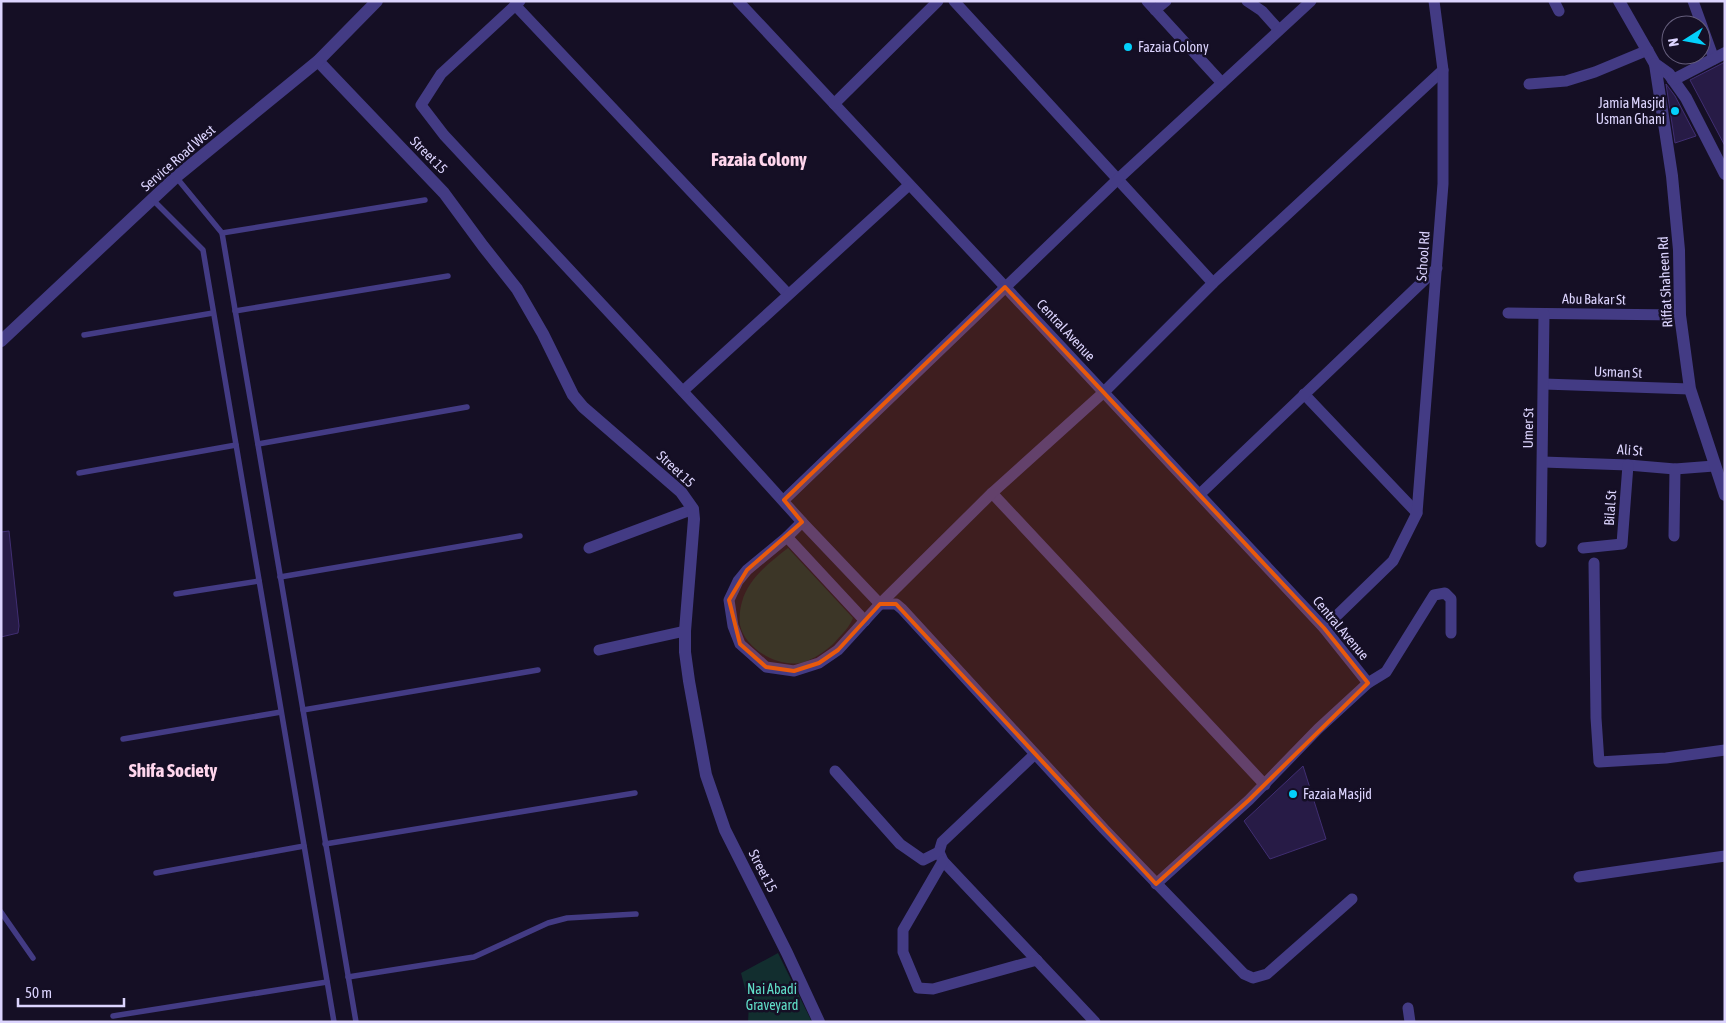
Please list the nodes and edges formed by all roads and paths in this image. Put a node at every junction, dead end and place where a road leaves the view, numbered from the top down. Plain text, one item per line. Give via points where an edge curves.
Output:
1 (377, 1) edge
2 (738, 1) edge
3 (938, 1) edge
4 (954, 1) edge
5 (1147, 1) edge
6 (1166, 1) edge
7 (1247, 1) edge
8 (1311, 1) edge
9 (1434, 1) edge
10 (1619, 1) edge
11 (1693, 1) edge
12 (518, 3) edge
13 (1155, 10) junction
14 (1279, 30) junction
15 (1648, 50) junction
16 (1719, 56) edge
17 (318, 61) junction
18 (1655, 64) junction
19 (1443, 70) junction
20 (1673, 80) junction
21 (1222, 83) junction
22 (1530, 84) dead end
23 (834, 104) junction
24 (1725, 174) edge
25 (176, 177) junction
26 (1118, 179) junction
27 (909, 185) junction
28 (152, 199) junction
29 (425, 200) dead end
30 (222, 233) junction
31 (1437, 268) junction
32 (448, 276) dead end
33 (1213, 283) junction
34 (1005, 287) junction
35 (788, 294) junction
36 (235, 311) junction
37 (213, 313) junction
38 (1508, 313) dead end
39 (1544, 314) junction
40 (1680, 315) junction
41 (84, 335) dead end
42 (1, 341) edge
43 (1544, 384) junction
44 (1690, 390) junction
45 (683, 391) junction
46 (1104, 392) junction
47 (1304, 394) junction
48 (467, 407) dead end
49 (258, 444) junction
50 (236, 445) junction
51 (1543, 462) junction
52 (1628, 465) junction
53 (1714, 466) junction
54 (1675, 469) junction
55 (79, 472) dead end
56 (992, 493) junction
57 (1200, 494) junction
58 (1725, 495) edge
59 (784, 500) junction
60 (693, 509) junction
61 (1417, 513) junction
62 (802, 522) junction
63 (520, 536) dead end
64 (1674, 536) dead end
65 (787, 537) junction
66 (1541, 542) dead end
67 (589, 548) dead end
68 (1583, 548) dead end
69 (1594, 563) dead end
70 (280, 577) junction
71 (259, 581) junction
72 (176, 594) dead end
73 (880, 604) junction
74 (865, 621) junction
75 (1324, 628) junction
76 (685, 631) junction
77 (1451, 633) dead end
78 (599, 650) dead end
79 (538, 670) dead end
80 (1368, 682) junction
81 (303, 710) junction
82 (281, 712) junction
83 (123, 739) dead end
84 (1725, 750) edge
85 (1035, 754) junction
86 (835, 771) dead end
87 (1264, 785) junction
88 (635, 793) dead end
89 (325, 844) junction
90 (304, 846) junction
91 (941, 856) junction
92 (1725, 856) edge
93 (156, 873) dead end
94 (1579, 877) dead end
95 (1156, 884) junction
96 (1352, 899) dead end
97 (1, 912) edge
98 (636, 914) dead end
99 (33, 958) dead end
100 (1037, 960) junction
101 (348, 977) junction
102 (327, 982) junction
103 (1408, 1008) dead end
104 (113, 1016) dead end
105 (334, 1022) edge
106 (356, 1022) edge
107 (820, 1022) edge
108 (1094, 1022) edge
109 (1410, 1022) edge

1 - 17 street, Service Road West
2 - 23 street, Central Avenue
3 - 23 street
4 - 26 street
5 - 13 street
6 - 13 street
7 - 14 street via 1262,11
8 - 14 street
9 - 19 street, School Rd
10 - 15 street
11 - 16 street
12 - 35 street
12 - 45 street via 441,74 421,105 444,135
13 - 21 street
14 - 21 street
15 - 18 street
15 - 22 street via 1566,81
16 - 20 street
17 - 25 street, Service Road West
17 - 60 street, Street 15 via 444,192 517,289 573,395 583,407 681,492
18 - 20 street
18 - 40 street, Riffat Shaheen Rd via 1672,176 1679,250
19 - 31 street, School Rd via 1443,184
19 - 33 street
20 - 24 street via 1686,98
21 - 26 street
23 - 27 street, Central Avenue
25 - 28 street, Service Road West
25 - 30 lane
26 - 33 street
26 - 34 street
27 - 34 street, Central Avenue
27 - 35 street
28 - 37 lane via 203,250
28 - 42 street, Service Road West
29 - 30 lane
30 - 36 lane
31 - 47 street
31 - 61 street, School Rd
32 - 36 lane
33 - 46 street
34 - 46 street, Central Avenue
34 - 59 street
35 - 45 street
36 - 49 lane
37 - 41 lane
37 - 50 lane
38 - 39 street, Abu Bakar St
39 - 40 street, Abu Bakar St
39 - 43 street, Umer St
40 - 44 street, Riffat Shaheen Rd
43 - 44 street, Usman St
43 - 51 street, Umer St
44 - 53 street, Riffat Shaheen Rd
45 - 59 street
46 - 56 street
46 - 57 street, Central Avenue
47 - 57 street
47 - 61 street
48 - 49 lane
49 - 70 lane
50 - 55 lane
50 - 71 lane
51 - 52 street, Ali St
51 - 66 street, Umer St
52 - 54 street, Ali St
52 - 68 street, Bilal St via 1622,544
53 - 54 street, Ali St
53 - 58 street, Riffat Shaheen Rd
54 - 64 street
56 - 73 street
56 - 87 street
57 - 75 street, Central Avenue
59 - 62 street
60 - 67 street
60 - 76 street, Street 15
61 - 75 street via 1393,561
62 - 65 street
62 - 73 street
63 - 70 lane
65 - 74 street
65 - 74 street via 747,570 729,600 732,626 740,644 766,667 794,670 819,663 838,650
69 - 84 street via 1599,762
70 - 81 lane
71 - 72 lane
71 - 82 lane
73 - 74 street
73 - 85 street via 896,604 902,609
75 - 80 street, Central Avenue
76 - 78 street
76 - 107 street, Street 15 via 688,681 706,775 725,830
77 - 80 street via 1451,599 1445,593 1434,595 1386,672
79 - 81 lane
80 - 87 street
81 - 89 lane
82 - 83 lane
82 - 90 lane
85 - 91 street via 942,842
85 - 95 street
86 - 91 street via 900,844 923,860
87 - 95 street
88 - 89 lane
89 - 101 lane
90 - 93 lane
90 - 102 lane
91 - 100 street
91 - 100 street via 903,930 903,952 918,988 933,989
92 - 94 street
95 - 96 street via 1244,974 1253,978 1267,974
97 - 99 lane
98 - 101 lane via 558,920 474,957
100 - 108 street
101 - 106 lane
102 - 104 lane
102 - 105 lane
103 - 109 street

